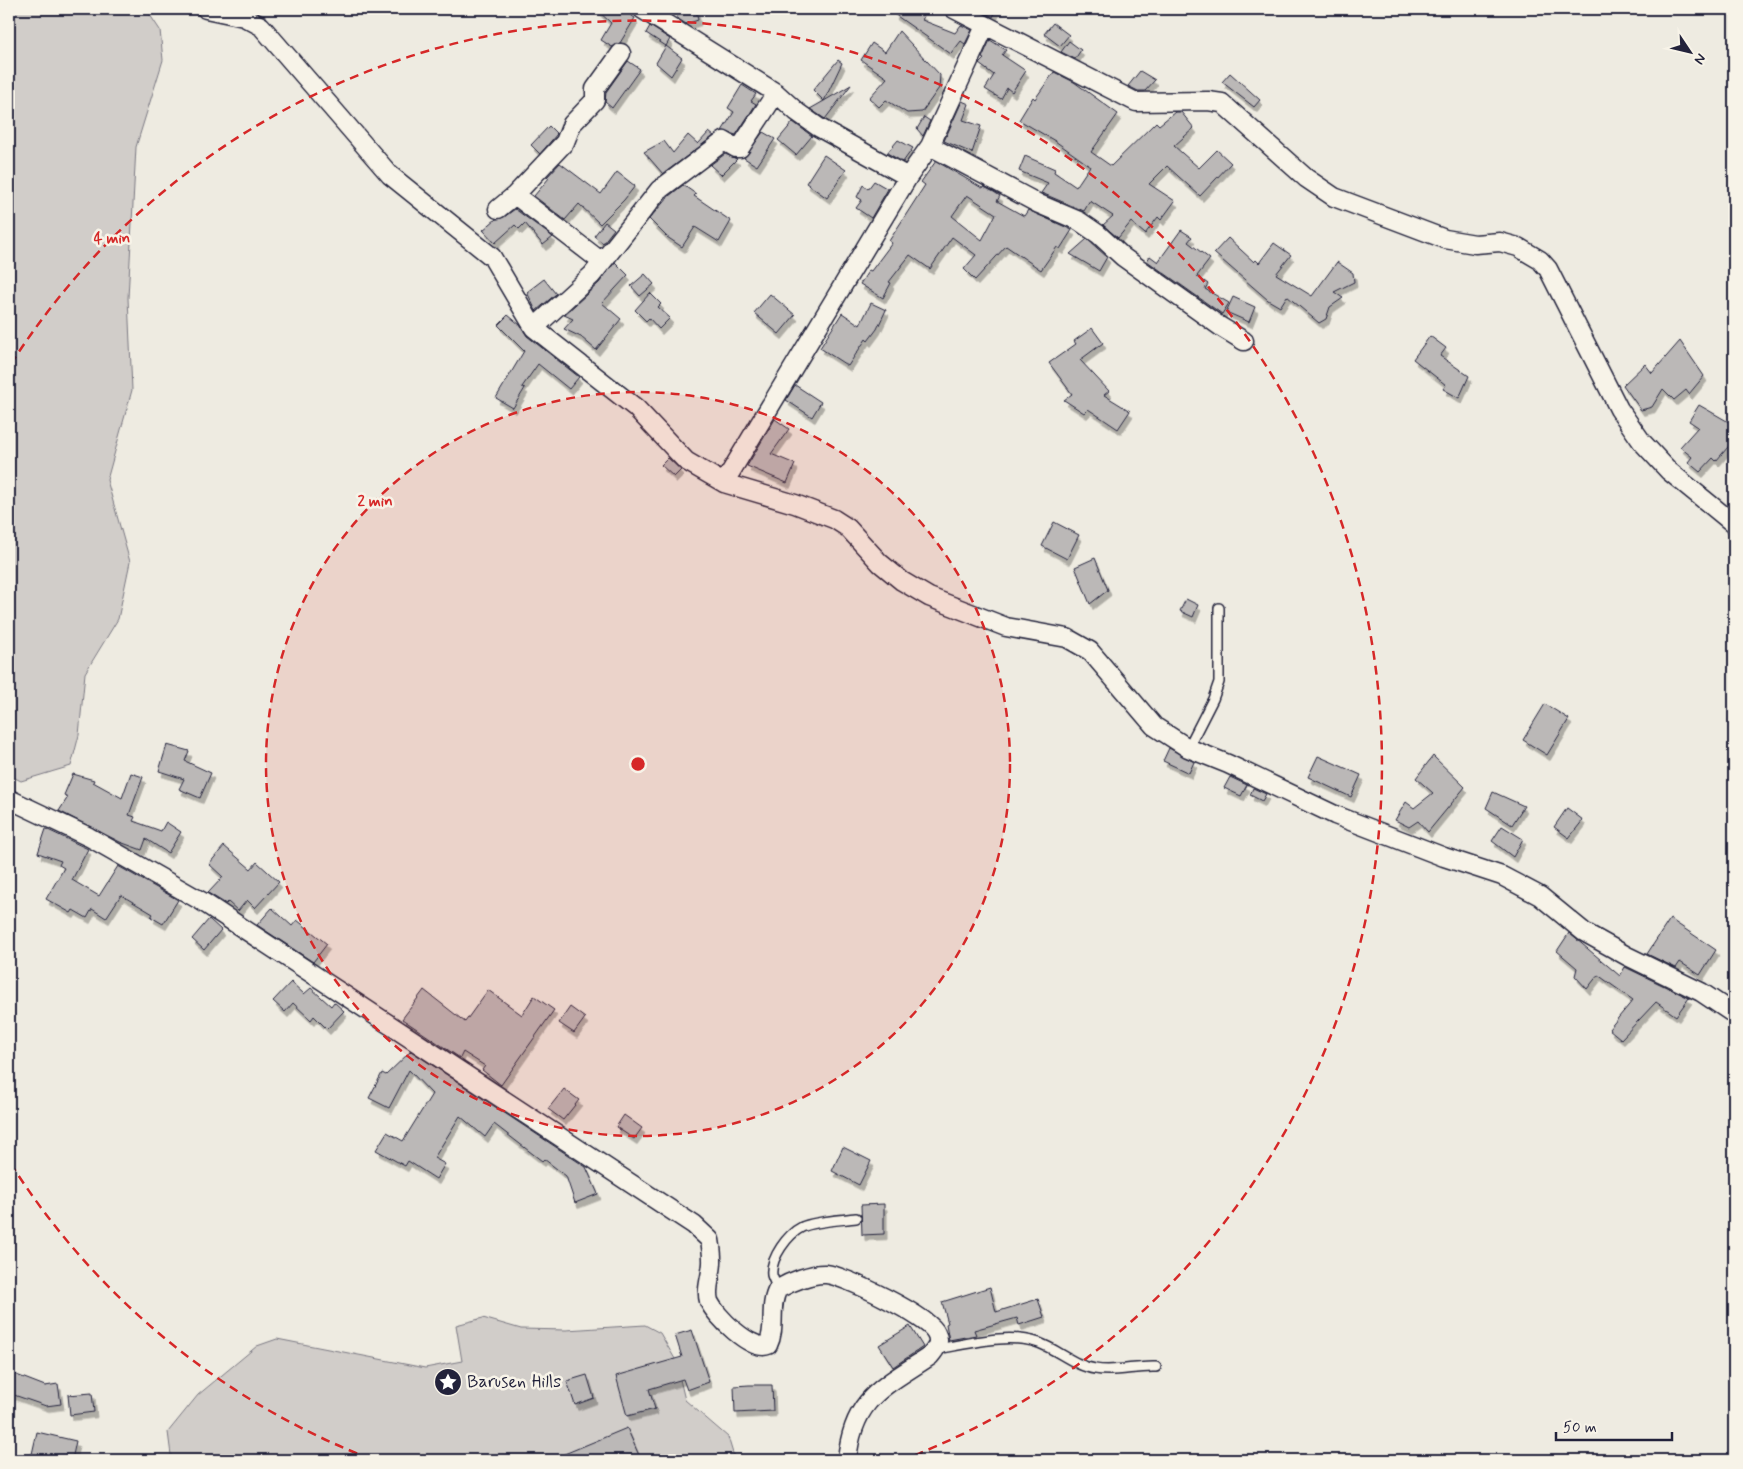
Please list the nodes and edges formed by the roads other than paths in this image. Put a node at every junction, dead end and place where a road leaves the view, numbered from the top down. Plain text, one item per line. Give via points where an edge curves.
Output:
1 (206, 9) edge
2 (642, 9) edge
3 (954, 9) edge
4 (984, 26) junction
5 (621, 53) dead end
6 (776, 93) junction
7 (930, 146) junction
8 (908, 177) junction
9 (515, 195) junction
10 (498, 209) dead end
11 (602, 262) junction
12 (534, 328) junction
13 (1244, 341) dead end
14 (724, 483) junction
15 (1734, 524) edge
16 (1219, 608) dead end
17 (1188, 748) junction
18 (9, 799) edge
19 (1734, 1014) edge
20 (856, 1218) dead end
21 (778, 1289) junction
22 (936, 1349) junction
23 (1156, 1367) dead end
24 (847, 1460) edge

1 - 12 street via 244,17 261,26 390,175 492,257
2 - 6 street
3 - 4 street
4 - 7 street
4 - 15 street via 1136,102 1222,103 1306,178 1334,196 1444,239 1475,244 1500,242 1518,247 1540,260 1548,269 1619,409 1642,442 1669,471
5 - 9 street via 595,89 595,100 572,124 566,140
6 - 8 street via 818,126
6 - 11 street via 740,148 724,141 671,180
7 - 8 street
7 - 13 street via 1039,204 1079,221 1123,257
8 - 14 street
9 - 10 street
9 - 11 street
11 - 12 street via 580,288
12 - 14 street via 636,408 686,461
14 - 17 street via 834,519 848,528 902,582 929,597 1006,627 1067,638 1080,644 1090,651 1154,726
16 - 17 lane via 1219,682
17 - 19 street via 1335,815 1502,876 1540,896 1584,932 1701,992
18 - 21 street via 89,836 202,902 694,1225 710,1240 709,1300 717,1314 746,1341 758,1347 768,1345 772,1336 773,1298
20 - 21 lane via 802,1227 792,1236 773,1265 772,1276
21 - 22 street via 823,1274 833,1275 909,1310 931,1325 938,1341
22 - 23 lane via 1013,1339 1037,1342 1092,1369
22 - 24 street via 876,1392 866,1403 852,1432

